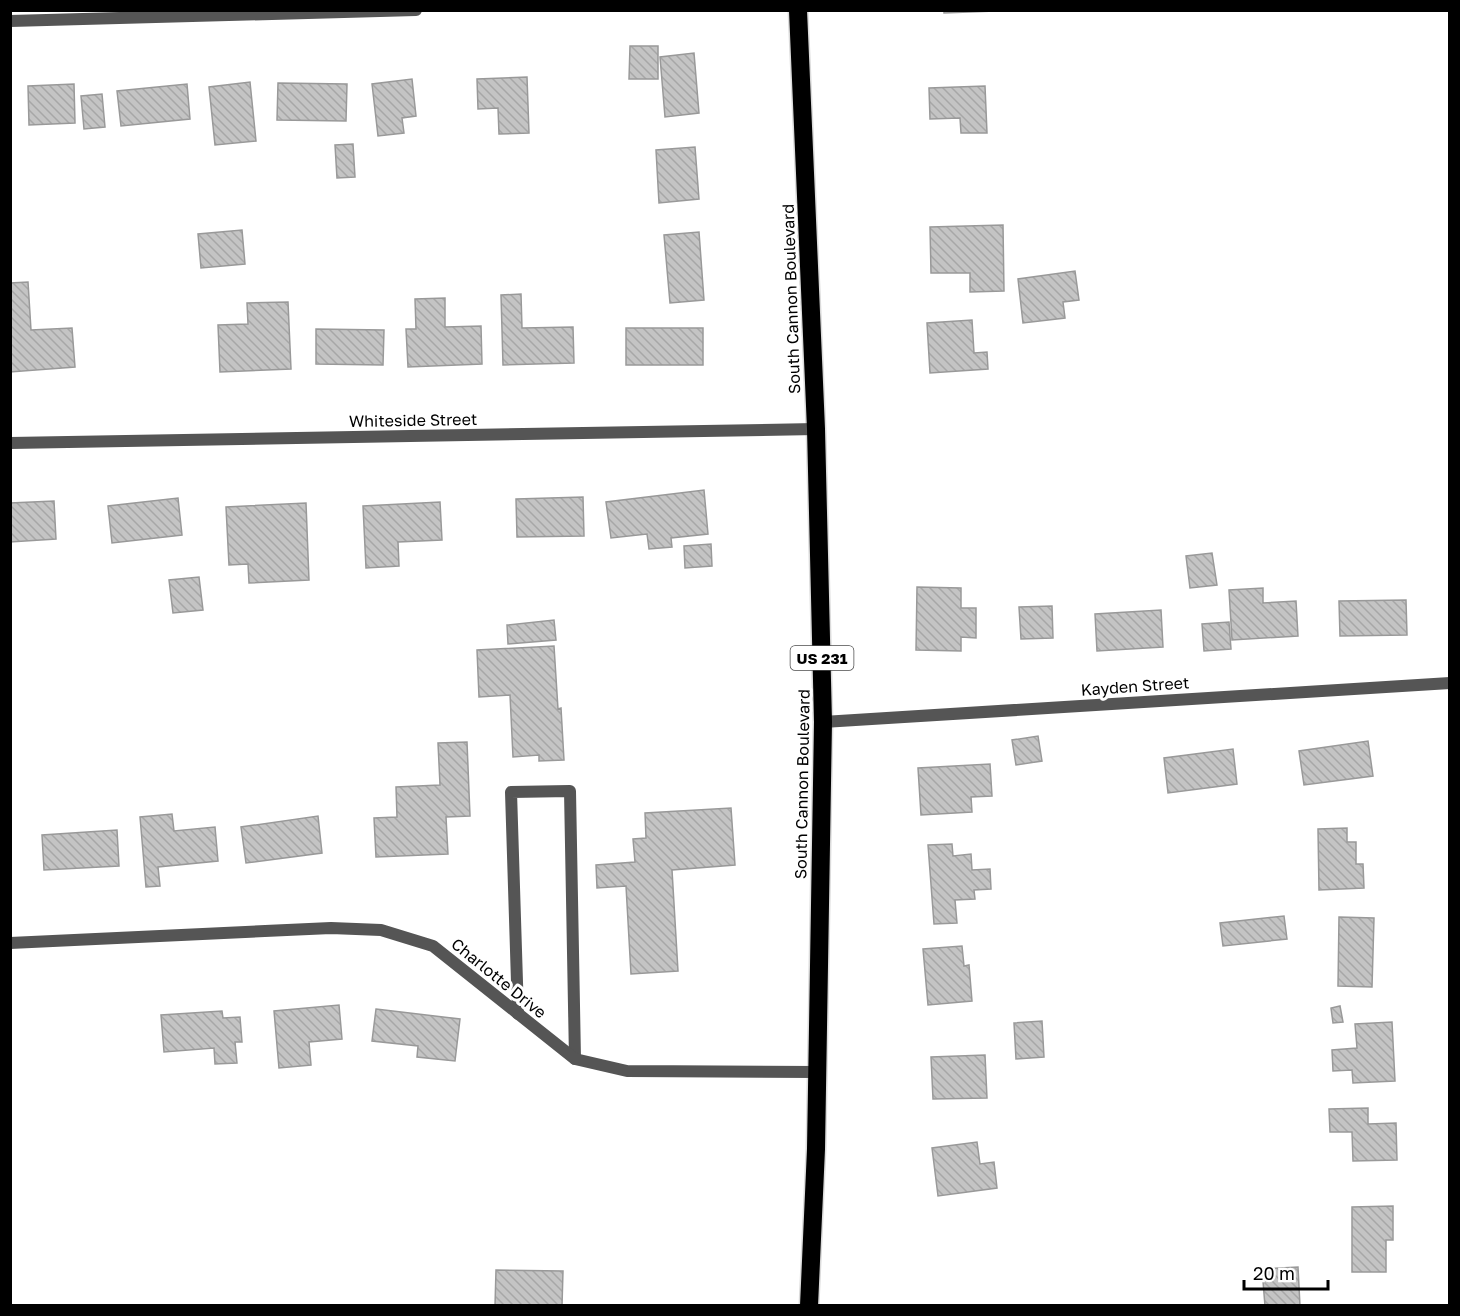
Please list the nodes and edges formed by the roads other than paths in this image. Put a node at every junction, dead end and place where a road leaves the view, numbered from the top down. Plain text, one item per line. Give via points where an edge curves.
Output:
1 (416, 10) edge
2 (798, 10) edge
3 (10, 21) edge
4 (816, 429) junction
5 (10, 443) edge
6 (1449, 683) edge
7 (824, 722) junction
8 (10, 943) edge
9 (518, 1014) junction
10 (575, 1059) junction
11 (817, 1072) junction
12 (809, 1305) edge

1 - 3 street
2 - 4 highway, South Cannon Boulevard / US 231
4 - 5 street, Whiteside Street
4 - 7 highway, South Cannon Boulevard / US 231
6 - 7 street, Kayden Street
7 - 11 highway, South Cannon Boulevard / US 231
8 - 9 street, Charlotte Drive via 331,928 381,930 433,946
9 - 10 street, Charlotte Drive
9 - 10 street via 511,792 570,791
10 - 11 street, Charlotte Drive via 627,1071
11 - 12 highway, South Cannon Boulevard / US 231

